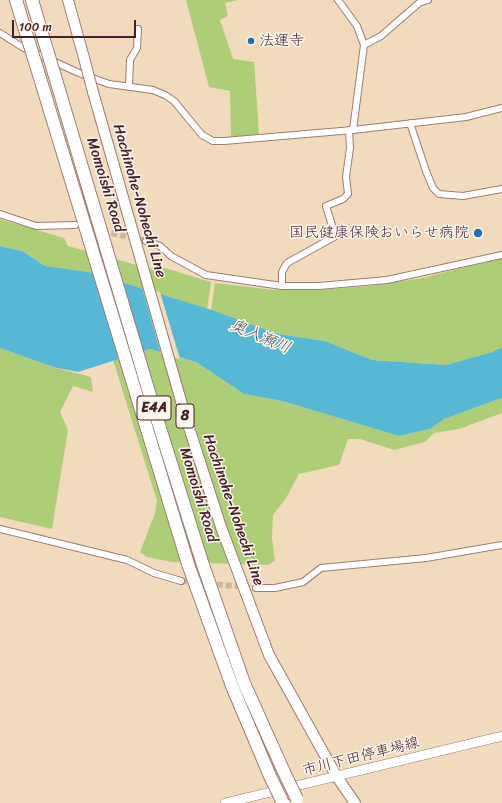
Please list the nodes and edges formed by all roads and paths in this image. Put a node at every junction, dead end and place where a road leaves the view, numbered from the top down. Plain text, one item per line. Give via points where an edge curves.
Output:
1 (16, 0) edge
2 (32, 0) edge
3 (68, 0) edge
4 (338, 0) edge
5 (428, 0) edge
6 (419, 1) edge
7 (138, 29) dead end
8 (0, 33) edge
9 (364, 46) junction
10 (129, 87) junction
11 (502, 108) edge
12 (410, 123) junction
13 (351, 130) junction
14 (502, 189) edge
15 (0, 214) edge
16 (75, 225) dead end
17 (146, 241) tunnel mouth
18 (502, 255) edge
19 (282, 286) junction
20 (0, 529) edge
21 (502, 545) edge
22 (181, 581) tunnel mouth
23 (256, 588) tunnel mouth
24 (502, 736) edge
25 (337, 777) junction
26 (298, 801) edge
27 (225, 803) edge
28 (283, 803) edge
29 (355, 803) edge

1 - 28 highway, Momoishi Road / E4A, bridge via 188,564 232,686
2 - 26 highway, Momoishi Road / E4A, bridge via 203,565 244,683
3 - 25 main road, Hachinohe-Nohechi Line / 8, bridge via 185,414 236,568 269,655
4 - 9 street via 357,26
5 - 6 street
6 - 9 street via 382,36
7 - 10 street via 137,48 130,60
8 - 10 street via 22,47 79,73 109,84
9 - 13 street
10 - 13 street via 153,90 165,95 174,101 202,135 213,141
11 - 12 street via 466,117
12 - 13 street
12 - 14 street via 426,171 438,194 463,196
13 - 19 street via 346,177 348,194 343,200 326,206 335,235 287,263 282,272
15 - 16 street via 36,226
17 - 19 street via 160,246 171,256 206,275
18 - 19 street via 387,280 319,286
20 - 22 street via 127,560 154,573
21 - 23 street via 426,558 321,568 302,582 275,588
24 - 25 main road, 市川下田停車場線
25 - 27 main road, 市川下田停車場線
25 - 29 main road, Hachinohe-Nohechi Line / 8

